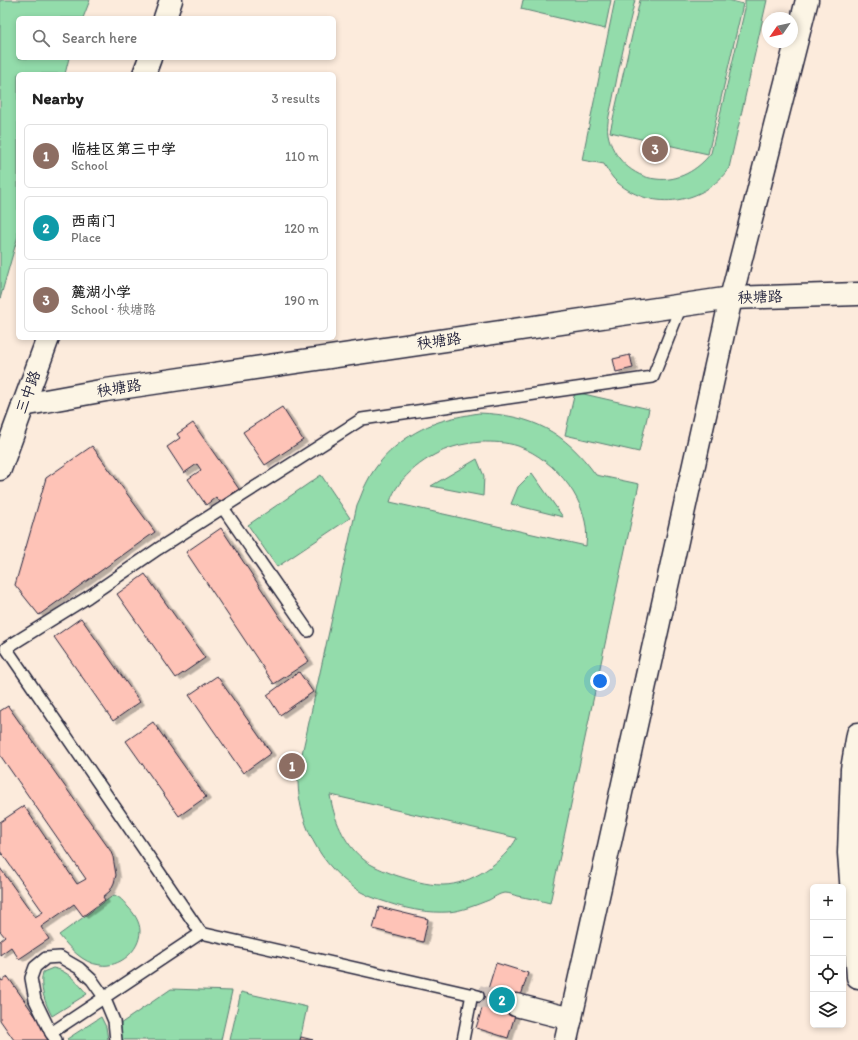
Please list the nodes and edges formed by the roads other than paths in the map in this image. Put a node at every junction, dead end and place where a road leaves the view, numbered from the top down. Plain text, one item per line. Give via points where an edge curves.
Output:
1 (171, 0) edge
2 (807, 0) edge
3 (166, 16) edge
4 (149, 60) edge
5 (145, 72) edge
6 (858, 294) edge
7 (731, 298) junction
8 (681, 306) junction
9 (47, 340) edge
10 (23, 405) junction
11 (0, 469) edge
12 (223, 508) junction
13 (308, 632) dead end
14 (3, 650) edge
15 (858, 734) edge
16 (200, 933) junction
17 (858, 977) edge
18 (104, 997) junction
19 (516, 1005) tunnel mouth
20 (571, 1019) junction
21 (54, 1036) edge
22 (116, 1040) edge
23 (463, 1040) edge
24 (566, 1040) edge

1 - 3 main road
2 - 7 main road
4 - 5 main road
6 - 7 main road, 秧塘路
7 - 8 main road, 秧塘路
7 - 20 main road
8 - 10 main road, 秧塘路 via 114,389
8 - 12 lane via 652,377 362,419
9 - 10 main road, 三中路
10 - 11 main road, 三中路
12 - 13 lane
12 - 14 lane
14 - 16 lane
15 - 17 main road via 852,769 849,853
16 - 18 lane
16 - 23 lane via 475,995
18 - 21 lane
18 - 21 lane via 92,980 79,968 60,957 46,958 35,967 31,978 35,1000
18 - 22 lane via 114,1021
19 - 20 main road
20 - 24 main road

